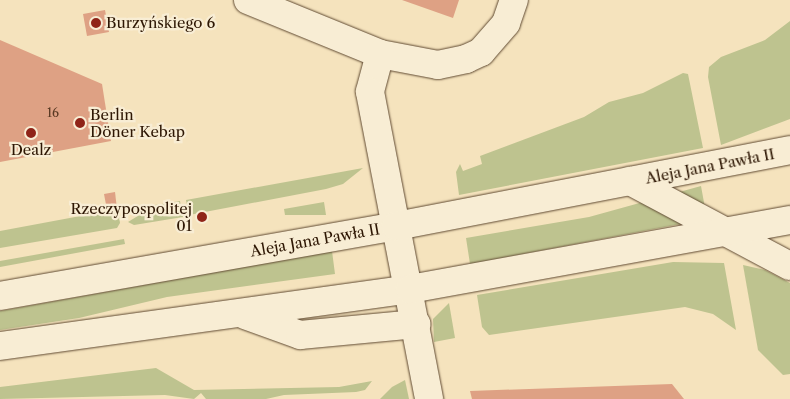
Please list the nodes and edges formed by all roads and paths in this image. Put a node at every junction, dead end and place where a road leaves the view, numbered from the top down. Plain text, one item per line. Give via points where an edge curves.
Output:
1 (248, 0) edge
2 (514, 0) edge
3 (380, 54) junction
4 (787, 149) edge
5 (630, 182) junction
6 (790, 220) edge
7 (396, 226) junction
8 (724, 232) junction
9 (790, 266) edge
10 (410, 289) junction
11 (0, 296) edge
12 (242, 314) junction
13 (416, 324) junction
14 (0, 346) edge
15 (429, 399) edge

1 - 3 main road
2 - 3 main road via 506,23 491,43 466,59 438,65
3 - 7 main road via 370,92
4 - 5 main road, Aleja Jana Pawła II
5 - 7 main road, Aleja Jana Pawła II
5 - 8 main road, Aleja Jana Pawła II
6 - 8 main road
7 - 10 main road
7 - 11 main road, Aleja Jana Pawła II
8 - 9 main road, Aleja Jana Pawła II
8 - 10 main road
10 - 12 main road
10 - 13 main road
12 - 13 main road via 300,335
12 - 14 main road
13 - 15 main road

